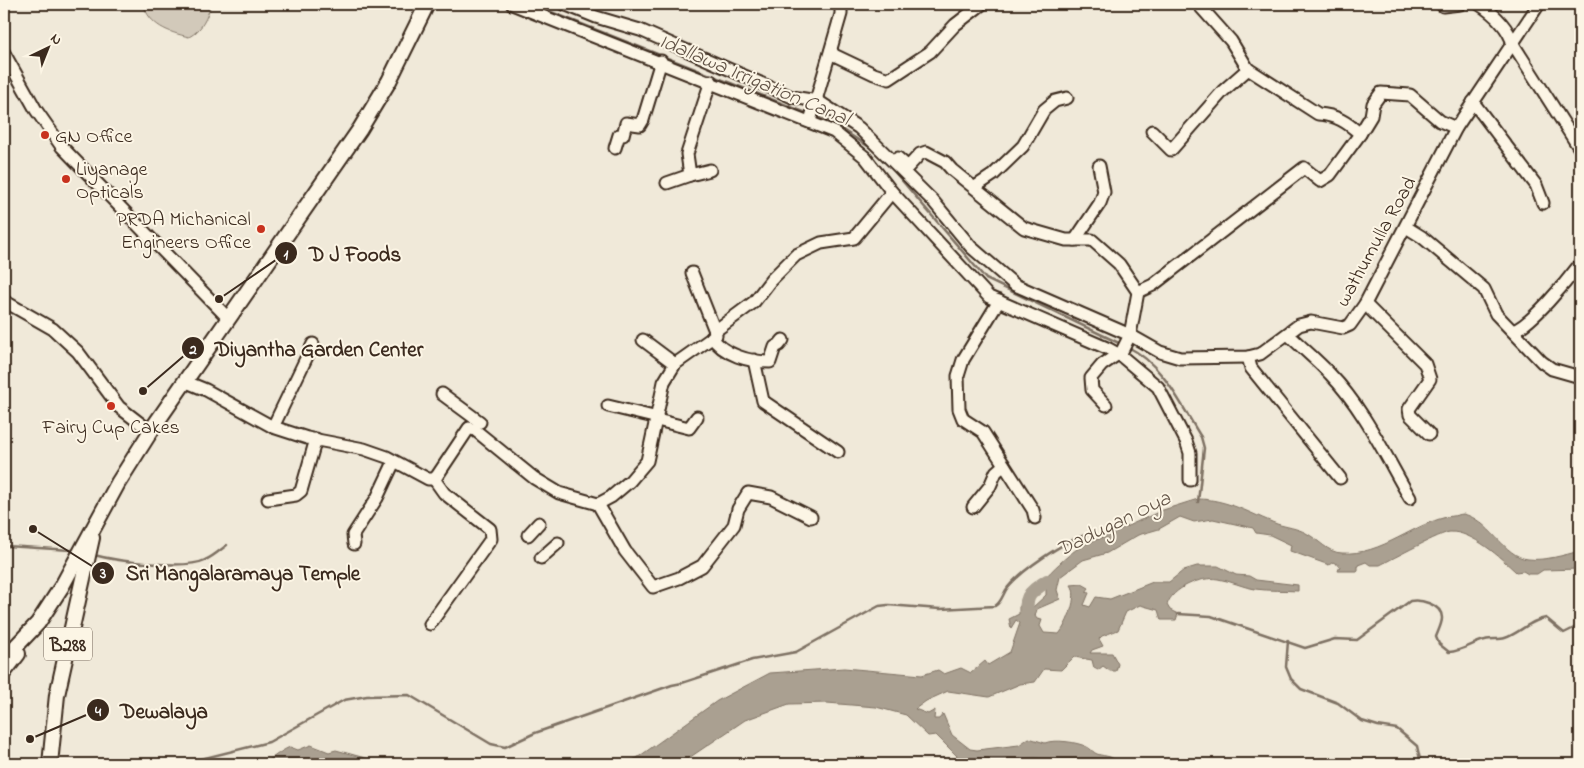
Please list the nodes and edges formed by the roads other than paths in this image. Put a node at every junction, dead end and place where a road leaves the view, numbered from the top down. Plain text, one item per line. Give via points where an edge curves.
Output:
1 (427, 4) edge
2 (512, 4) edge
3 (564, 4) edge
4 (841, 4) edge
5 (982, 4) edge
6 (1198, 4) edge
7 (1441, 4) edge
8 (1460, 4) edge
9 (1479, 4) edge
10 (1539, 4) edge
11 (1513, 44) junction
12 (831, 50) junction
13 (4, 53) edge
14 (661, 62) junction
15 (1248, 69) junction
16 (711, 81) junction
17 (1067, 98) dead end
18 (1473, 102) junction
19 (813, 112) junction
20 (859, 128) junction
21 (1456, 128) junction
22 (1152, 131) dead end
23 (1360, 134) junction
24 (615, 148) dead end
25 (1580, 149) edge
26 (1099, 166) dead end
27 (710, 170) dead end
28 (690, 175) junction
29 (667, 184) dead end
30 (975, 187) junction
31 (892, 192) junction
32 (1543, 203) dead end
33 (1406, 227) junction
34 (1075, 240) junction
35 (1580, 264) edge
36 (692, 273) dead end
37 (1138, 292) junction
38 (4, 301) edge
39 (999, 301) junction
40 (1365, 304) junction
41 (228, 318) junction
42 (1513, 330) junction
43 (714, 334) junction
44 (1288, 334) junction
45 (643, 340) dead end
46 (783, 340) dead end
47 (313, 344) dead end
48 (1123, 347) junction
49 (1248, 357) junction
50 (746, 362) junction
51 (675, 364) junction
52 (1580, 376) edge
53 (184, 381) junction
54 (442, 394) dead end
55 (1106, 405) dead end
56 (608, 406) dead end
57 (698, 417) dead end
58 (658, 419) junction
59 (480, 422) dead end
60 (273, 427) junction
61 (150, 431) junction
62 (1429, 434) dead end
63 (316, 439) junction
64 (838, 452) dead end
65 (394, 462) junction
66 (1004, 465) junction
67 (1340, 478) dead end
68 (434, 479) junction
69 (1190, 480) dead end
70 (1410, 498) dead end
71 (268, 499) dead end
72 (598, 504) junction
73 (973, 508) dead end
74 (811, 517) dead end
75 (1035, 518) dead end
76 (539, 523) dead end
77 (95, 526) junction
78 (528, 535) dead end
79 (558, 543) dead end
80 (354, 544) dead end
81 (541, 558) dead end
82 (430, 624) dead end
83 (8, 659) edge
84 (4, 672) edge
85 (50, 764) edge

1 - 41 main road, B288 via 389,81 360,129
2 - 14 street
3 - 19 street via 640,30 792,97
4 - 12 street
5 - 12 street via 930,52 889,79 834,55
6 - 15 street via 1231,42
7 - 8 street
9 - 11 street via 1504,26
10 - 11 street, wathumulla Road
11 - 18 street, wathumulla Road
11 - 25 street
12 - 19 street
13 - 41 street via 36,110 62,146
14 - 16 street
14 - 24 street via 643,120 640,125 626,123
15 - 22 street via 1223,91 1171,150
15 - 23 street via 1318,114 1331,114
16 - 19 street
16 - 28 street via 687,154
17 - 30 street via 1055,101 1044,110 1023,146 993,175
18 - 21 street, wathumulla Road
18 - 32 street via 1536,185
19 - 20 street
19 - 31 street via 865,157
20 - 30 street via 908,167 926,152 945,162
20 - 48 street via 933,201 971,247 1015,285
21 - 23 street via 1440,120 1410,94 1382,93 1373,104 1371,116
21 - 33 street, wathumulla Road
23 - 37 street via 1330,175 1320,181 1304,168 1154,285
26 - 34 street via 1104,192
27 - 28 street
28 - 29 street
30 - 34 street via 1024,228
31 - 39 street via 989,297
31 - 43 street via 854,238 821,243 796,255 754,302
33 - 40 street, wathumulla Road
33 - 42 street via 1484,289 1496,314
34 - 37 street via 1092,240 1119,264
35 - 42 street via 1522,328
36 - 43 street
37 - 48 street
38 - 61 street via 53,329 78,352 119,407
39 - 48 street
39 - 66 street via 963,360 956,393 963,419 983,432
40 - 44 street, wathumulla Road via 1350,325 1343,328 1312,322 1299,325
40 - 62 street via 1425,364 1430,379 1409,409 1410,415
41 - 53 main road, B288
42 - 52 street via 1552,369
43 - 50 street via 716,343
43 - 51 street
44 - 49 street, wathumulla Road via 1260,354
44 - 70 street via 1331,374 1376,438
45 - 51 street
46 - 50 street via 775,347 770,362
47 - 60 street
48 - 49 street, wathumulla Road via 1180,358
48 - 55 street via 1091,378 1092,390
48 - 69 street via 1158,387 1186,441 1190,453
49 - 67 street via 1251,368
50 - 64 street via 763,400
51 - 58 street via 664,382
53 - 60 street
53 - 61 main road, B288
54 - 59 street
56 - 58 street
57 - 58 street via 689,428
58 - 72 street via 647,462 611,497
60 - 63 street
61 - 77 main road, B288
63 - 65 street via 364,449
63 - 71 street via 301,491 296,495
65 - 68 street
65 - 80 street via 377,498 353,535
66 - 73 street
66 - 75 street
68 - 72 street via 469,428 527,473 559,493
68 - 82 street via 444,493 490,529 492,539
72 - 74 street via 625,551 653,587 702,566 740,526 738,509 748,493 771,497
76 - 78 street
77 - 83 main road via 54,599
77 - 85 main road, B288 via 58,689
79 - 81 street
83 - 84 main road

